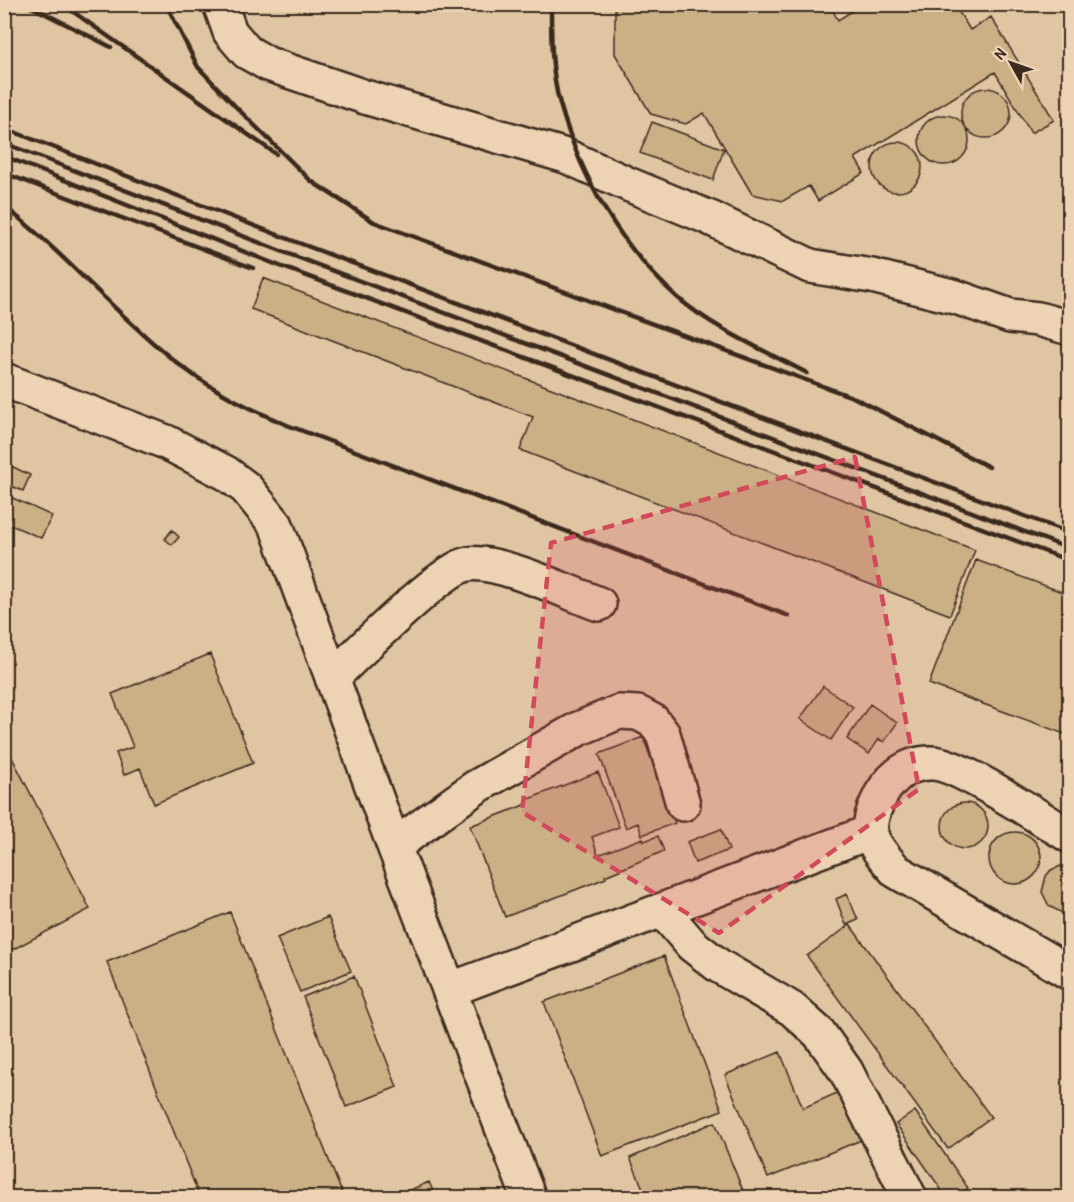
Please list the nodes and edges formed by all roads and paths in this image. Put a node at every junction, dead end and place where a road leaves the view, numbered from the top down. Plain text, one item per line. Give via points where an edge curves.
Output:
1 (220, 4) edge
2 (1070, 328) edge
3 (4, 380) edge
4 (599, 604) dead end
5 (332, 678) junction
6 (683, 804) dead end
7 (870, 832) junction
8 (1070, 836) edge
9 (394, 846) junction
10 (662, 910) junction
11 (1070, 973) edge
12 (449, 990) junction
13 (529, 1197) edge
14 (910, 1197) edge

1 - 2 street via 230,32 247,52 268,64 566,156 810,266 872,276 956,297 1010,316
3 - 5 street via 166,442 226,473 246,488 276,525
4 - 5 street via 495,565 467,564 441,578
5 - 9 street
6 - 9 street via 663,734 638,713 619,712 578,729 476,787
7 - 8 street via 870,818 883,789 903,769 933,762 962,772
7 - 10 street
7 - 11 street via 876,848 896,871
9 - 12 street
10 - 12 street
10 - 14 street via 692,945 719,966 792,1009 819,1033 846,1071
12 - 13 street

